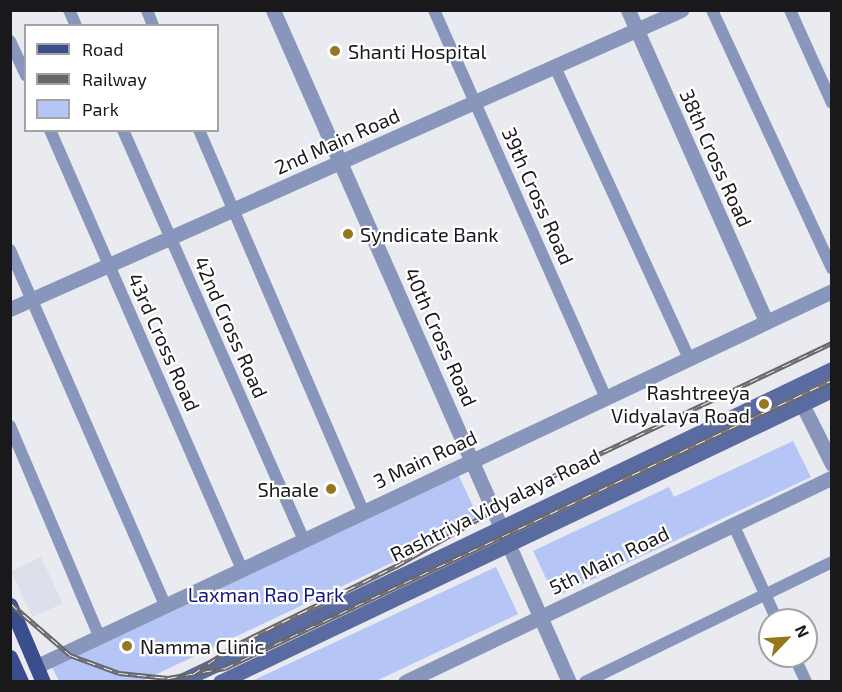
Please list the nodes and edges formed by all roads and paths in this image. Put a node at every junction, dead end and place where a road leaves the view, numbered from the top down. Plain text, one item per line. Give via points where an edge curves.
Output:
1 (69, 10) edge
2 (273, 10) edge
3 (434, 10) edge
4 (628, 10) edge
5 (681, 10) edge
6 (712, 10) edge
7 (790, 10) edge
8 (75, 24) edge
9 (637, 30) junction
10 (10, 41) edge
11 (555, 67) junction
12 (24, 71) edge
13 (475, 102) junction
14 (831, 103) edge
15 (51, 132) edge
16 (124, 132) edge
17 (200, 132) edge
18 (340, 162) junction
19 (233, 210) junction
20 (171, 238) junction
21 (10, 250) edge
22 (109, 265) junction
23 (831, 268) edge
24 (831, 291) edge
25 (32, 299) junction
26 (10, 309) edge
27 (766, 322) junction
28 (688, 359) junction
29 (831, 369) edge
30 (831, 390) edge
31 (606, 398) junction
32 (802, 404) junction
33 (10, 426) edge
34 (473, 460) junction
35 (831, 464) edge
36 (831, 477) edge
37 (363, 511) junction
38 (733, 524) junction
39 (503, 527) junction
40 (304, 540) junction
41 (511, 544) junction
42 (831, 562) edge
43 (242, 569) junction
44 (765, 594) junction
45 (10, 605) edge
46 (165, 605) junction
47 (771, 608) edge
48 (540, 616) junction
49 (99, 636) junction
50 (10, 657) edge
51 (37, 666) junction
52 (21, 681) edge
53 (43, 681) edge
54 (179, 681) edge
55 (220, 681) edge
56 (405, 681) edge
57 (569, 681) edge
58 (585, 681) edge

1 - 8 street
2 - 18 street, 40th Cross Road
3 - 13 street, 39th Cross Road
4 - 9 street, 38th Cross Road
5 - 9 street, 2nd Main Road
6 - 23 street
7 - 14 street
9 - 11 street, 2nd Main Road
9 - 27 street, 38th Cross Road
10 - 12 street
11 - 13 street, 2nd Main Road
11 - 28 street
13 - 18 street, 2nd Main Road
13 - 31 street, 39th Cross Road
15 - 22 street, 43rd Cross Road
16 - 20 street, 42nd Cross Road
17 - 19 street
18 - 19 street, 2nd Main Road
18 - 34 street, 40th Cross Road
19 - 20 street, 2nd Main Road
19 - 37 street
20 - 22 street, 2nd Main Road
20 - 40 street, 42nd Cross Road
21 - 25 street
22 - 25 street, 2nd Main Road
22 - 43 street, 43rd Cross Road
24 - 27 street, 3 Main Road
25 - 26 street, 2nd Main Road
25 - 46 street
27 - 28 street, 3 Main Road
28 - 31 street, 3 Main Road
29 - 39 main road, Rashtriya Vidyalaya Road
30 - 32 main road, Rashtriya Vidyalaya Road
31 - 34 street, 3 Main Road
32 - 35 street
32 - 41 main road, Rashtriya Vidyalaya Road
33 - 49 street
34 - 37 street, 3 Main Road
34 - 39 street, 40th Cross Road
36 - 38 street, 5th Main Road
37 - 40 street, 3 Main Road
38 - 44 street
38 - 48 street, 5th Main Road
39 - 41 street, 40th Cross Road
39 - 54 main road, Rashtriya Vidyalaya Road
40 - 43 street, 3 Main Road
41 - 48 street, 40th Cross Road
41 - 55 main road, Rashtriya Vidyalaya Road
42 - 44 street
43 - 46 street, 3 Main Road
44 - 47 street
44 - 58 street
45 - 51 main road
46 - 49 street, 3 Main Road
48 - 56 street, 5th Main Road
48 - 57 street, 40th Cross Road
49 - 51 street, 3 Main Road
50 - 52 main road
51 - 53 main road

